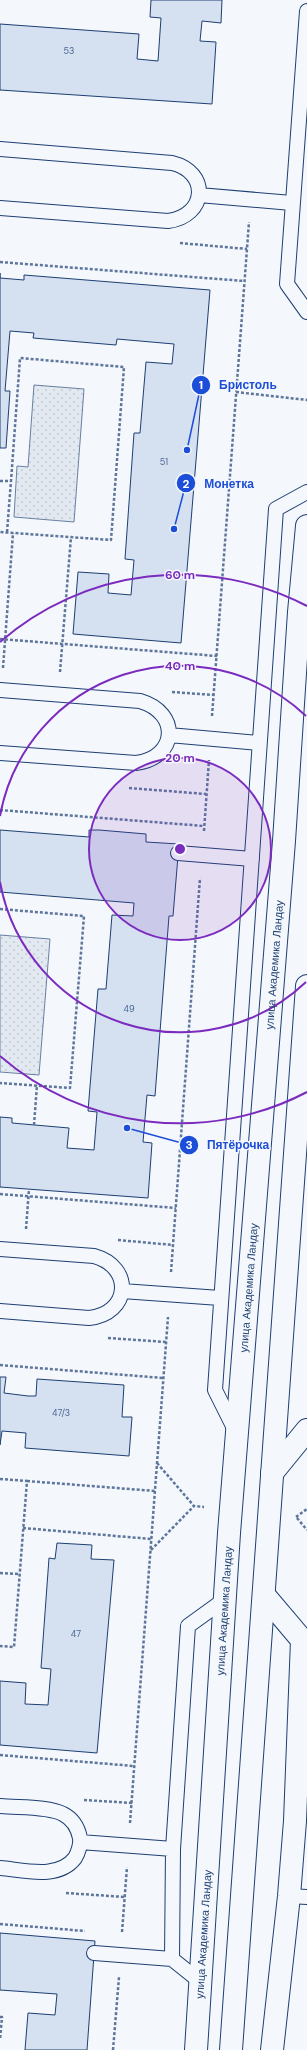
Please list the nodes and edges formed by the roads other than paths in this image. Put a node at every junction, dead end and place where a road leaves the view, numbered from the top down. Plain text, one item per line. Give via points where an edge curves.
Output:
1 (307, 11) edge
2 (0, 149) edge
3 (199, 195) junction
4 (292, 203) junction
5 (0, 208) edge
6 (307, 312) edge
7 (307, 492) edge
8 (307, 526) edge
9 (0, 690) edge
10 (169, 735) junction
11 (259, 742) junction
12 (0, 753) edge
13 (178, 853) dead end
14 (252, 859) junction
15 (307, 986) edge
16 (0, 1249) edge
17 (122, 1291) junction
18 (220, 1298) junction
19 (0, 1311) edge
20 (307, 1430) edge
21 (237, 1434) junction
22 (272, 1473) junction
23 (264, 1595) junction
24 (224, 1600) junction
25 (0, 1806) edge
26 (301, 1822) edge
27 (80, 1842) junction
28 (174, 1849) junction
29 (0, 1868) edge
30 (298, 1896) edge
31 (94, 1953) dead end
32 (172, 1959) junction
33 (202, 1983) junction
34 (196, 2050) edge
35 (231, 2050) edge
36 (272, 2050) edge

1 - 4 lane
2 - 3 lane via 172,162 183,165 192,173 198,183
3 - 4 lane
3 - 5 lane via 196,205 189,214 179,220 168,221
4 - 6 lane via 287,284
7 - 11 lane via 276,508
8 - 21 street, улица Академика Ландау
9 - 10 lane via 152,704 162,712 168,723
10 - 11 lane
10 - 12 lane via 166,746 158,756 148,762 136,764
11 - 14 lane
13 - 14 lane
14 - 18 lane
15 - 22 street
16 - 17 lane via 105,1259 115,1267 121,1277
17 - 18 lane
17 - 19 lane via 112,1311 101,1317
18 - 21 lane via 215,1390
20 - 22 street
21 - 24 street, улица Академика Ландау
22 - 23 street
23 - 26 street via 302,1640
23 - 35 street
24 - 28 lane via 188,1626
24 - 33 street, улица Академика Ландау
25 - 27 lane via 52,1810 63,1814 73,1821 79,1831
26 - 30 street
27 - 28 lane
27 - 29 lane via 77,1855 70,1864 59,1870 47,1872
28 - 32 lane
30 - 36 street
31 - 32 lane
32 - 33 lane
33 - 34 street, улица Академика Ландау

